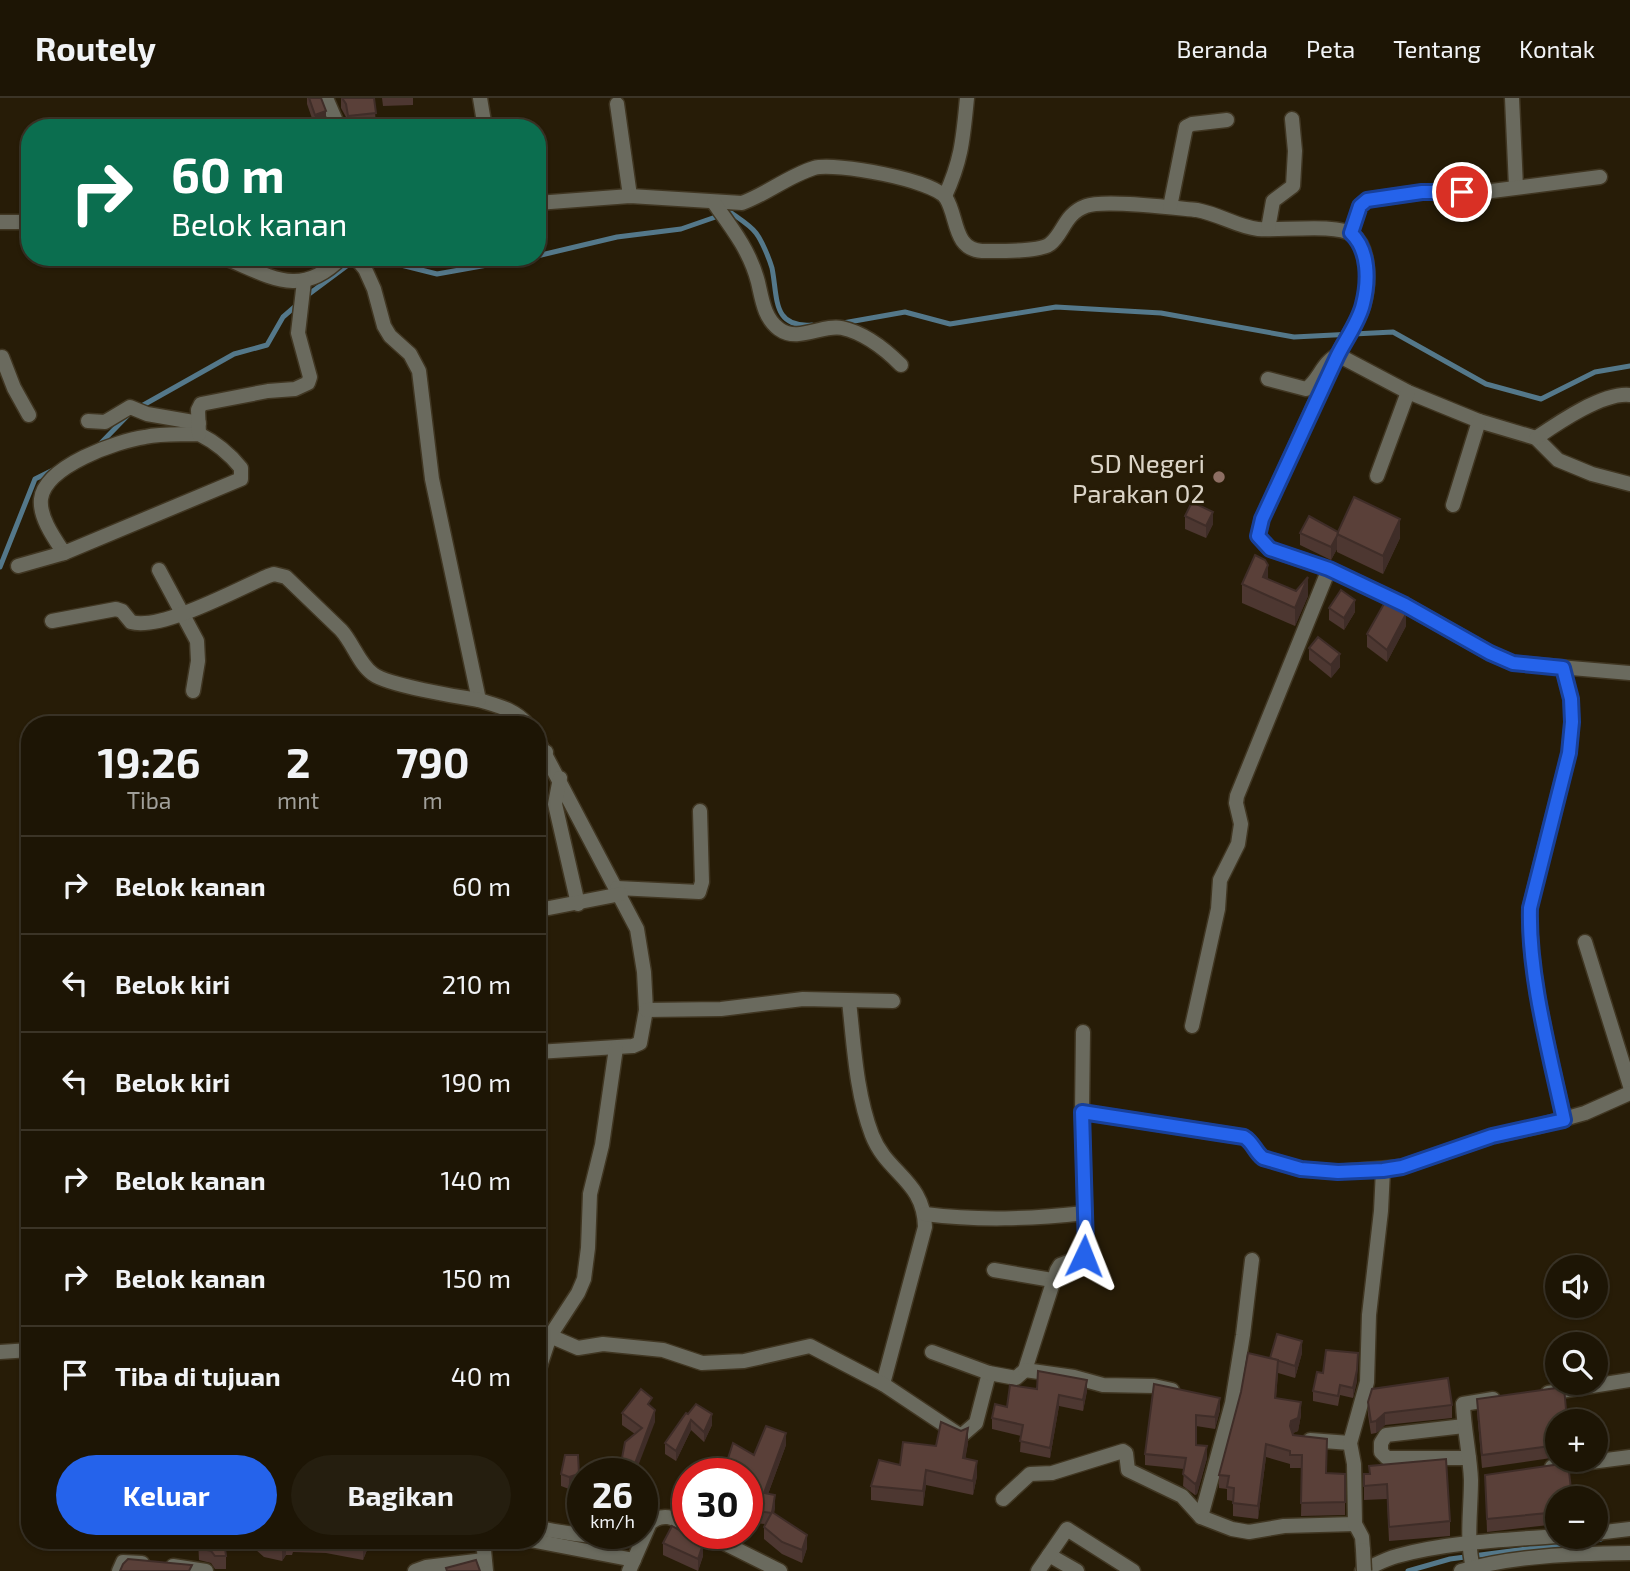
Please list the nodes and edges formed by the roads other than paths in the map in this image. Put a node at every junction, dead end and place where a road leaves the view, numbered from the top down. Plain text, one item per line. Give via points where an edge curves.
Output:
1 (326, 98) edge
2 (480, 98) edge
3 (967, 98) edge
4 (1512, 98) edge
5 (617, 104) dead end
6 (335, 119) edge
7 (484, 119) edge
8 (1292, 119) dead end
9 (1227, 120) dead end
10 (1600, 177) dead end
11 (1516, 187) junction
12 (629, 195) junction
13 (945, 196) junction
14 (546, 202) edge
15 (1170, 207) junction
16 (719, 210) junction
17 (0, 222) edge
18 (21, 222) edge
19 (1268, 229) junction
20 (1351, 233) junction
21 (247, 266) edge
22 (333, 266) edge
23 (362, 266) edge
24 (304, 286) junction
25 (1338, 355) junction
26 (1, 356) edge
27 (901, 365) dead end
28 (1268, 379) dead end
29 (1408, 392) junction
30 (1630, 395) edge
31 (29, 415) dead end
32 (88, 421) dead end
33 (1479, 421) junction
34 (199, 428) junction
35 (1536, 438) junction
36 (1377, 476) dead end
37 (1630, 484) edge
38 (1453, 505) dead end
39 (64, 553) junction
40 (18, 566) dead end
41 (1329, 569) junction
42 (159, 570) dead end
43 (181, 614) junction
44 (52, 621) dead end
45 (1563, 668) junction
46 (1630, 673) edge
47 (193, 691) dead end
48 (479, 700) junction
49 (520, 716) edge
50 (546, 754) edge
51 (560, 778) junction
52 (700, 811) dead end
53 (619, 891) junction
54 (578, 904) junction
55 (549, 908) dead end
56 (1585, 942) dead end
57 (849, 1001) junction
58 (893, 1001) dead end
59 (646, 1010) junction
60 (1192, 1026) dead end
61 (1083, 1032) dead end
62 (616, 1048) junction
63 (546, 1052) edge
64 (1630, 1086) edge
65 (1630, 1093) edge
66 (1082, 1112) junction
67 (1564, 1120) junction
68 (1383, 1170) junction
69 (1085, 1213) junction
70 (925, 1214) junction
71 (1252, 1259) dead end
72 (994, 1270) dead end
73 (1052, 1280) junction
74 (550, 1336) junction
75 (546, 1348) edge
76 (21, 1351) edge
77 (0, 1352) edge
78 (932, 1352) dead end
79 (1024, 1370) junction
80 (989, 1373) junction
81 (1630, 1380) edge
82 (883, 1384) junction
83 (1180, 1391) edge
84 (1531, 1395) edge
85 (1504, 1398) edge
86 (1464, 1426) junction
87 (1299, 1440) edge
88 (1350, 1443) junction
89 (1630, 1457) edge
90 (1469, 1458) junction
91 (1536, 1469) edge
92 (1003, 1500) dead end
93 (1200, 1517) junction
94 (1356, 1524) junction
95 (546, 1529) edge
96 (1630, 1529) edge
97 (567, 1532) edge
98 (1608, 1532) edge
99 (1545, 1539) edge
100 (546, 1544) edge
101 (736, 1549) edge
102 (1630, 1553) edge
103 (1049, 1555) junction
104 (1469, 1559) edge
105 (631, 1565) edge
106 (485, 1566) edge
107 (1512, 1566) edge
108 (119, 1571) edge
109 (206, 1571) edge
110 (415, 1571) edge
111 (780, 1571) edge
112 (1038, 1571) edge
113 (1077, 1571) edge
114 (1133, 1571) edge
115 (1363, 1571) edge

1 - 6 street
2 - 7 street
3 - 13 street via 957,170
4 - 11 street
5 - 12 street
8 - 19 street via 1293,186 1273,201
9 - 15 street via 1186,127
10 - 11 street
11 - 20 street via 1367,200 1360,206
12 - 14 street
12 - 16 street
13 - 15 street via 963,243 977,250 1041,249 1075,212 1094,203
13 - 16 street via 916,182 832,166 794,175 753,199
15 - 19 street via 1214,213 1240,225
16 - 27 street via 748,251 769,320 778,328 786,334 841,328 877,344
17 - 18 street
19 - 20 street
20 - 25 street via 1364,251 1367,278 1363,308
21 - 24 street
22 - 24 street
23 - 48 street via 384,326 419,371 432,479
24 - 34 street via 298,333 308,383 295,389 205,402 199,406
25 - 28 street via 1306,389
25 - 29 street
25 - 41 street via 1258,536 1270,549
26 - 31 street
29 - 33 street
29 - 36 street
30 - 35 street via 1612,396
32 - 34 street via 105,422 130,407
33 - 35 street
33 - 38 street
34 - 39 street via 129,440 55,476 43,492 41,508
34 - 39 street via 231,455 241,468 241,479
35 - 37 street via 1558,460
39 - 40 street
41 - 45 street via 1513,663
41 - 60 street via 1237,796 1238,844 1222,874
42 - 43 street
43 - 44 street via 138,624 116,609
43 - 47 street via 197,642
43 - 48 street via 268,576 286,577 350,639 377,677
45 - 46 street
45 - 67 street via 1571,699 1569,753 1530,908 1530,925 1541,1012
48 - 49 street
50 - 51 street
51 - 53 street
51 - 54 street via 555,804
52 - 53 street via 699,892
53 - 54 street
53 - 59 street via 637,929
54 - 55 street
56 - 64 street
57 - 58 street
57 - 59 street via 803,999 721,1009
57 - 70 street via 859,1085 872,1135 880,1152 920,1198
59 - 62 street via 640,1043
61 - 66 street
62 - 63 street
62 - 74 street via 590,1194 584,1279
65 - 67 street
66 - 68 street via 1244,1137 1263,1158 1301,1169
66 - 69 street
67 - 68 street via 1492,1136
68 - 88 street via 1367,1382
69 - 70 street via 1005,1220
69 - 73 street via 1084,1256 1060,1265
70 - 82 street
71 - 93 street via 1244,1335
72 - 73 street
73 - 79 street
74 - 75 street
74 - 82 street via 578,1348 604,1344 663,1350 702,1363 744,1361 810,1346
76 - 77 street
78 - 80 street
79 - 80 street via 1016,1378
79 - 83 street via 1103,1385
80 - 82 street via 976,1423 961,1436
81 - 84 street
85 - 86 street via 1464,1404
86 - 90 street
86 - 90 street via 1386,1436 1381,1452 1387,1458
87 - 88 street
88 - 94 street
89 - 91 street
90 - 104 street via 1477,1478
92 - 93 street via 1030,1474 1052,1473 1123,1451 1128,1470 1182,1496
93 - 94 street via 1249,1532
94 - 115 street, bridge via 1362,1537
95 - 97 street
96 - 98 street
99 - 104 street
100 - 105 street
101 - 111 street
102 - 107 street
103 - 112 street
103 - 113 street
103 - 114 street via 1067,1529
104 - 107 street
104 - 115 street via 1397,1556
106 - 110 street
108 - 109 street via 123,1562

